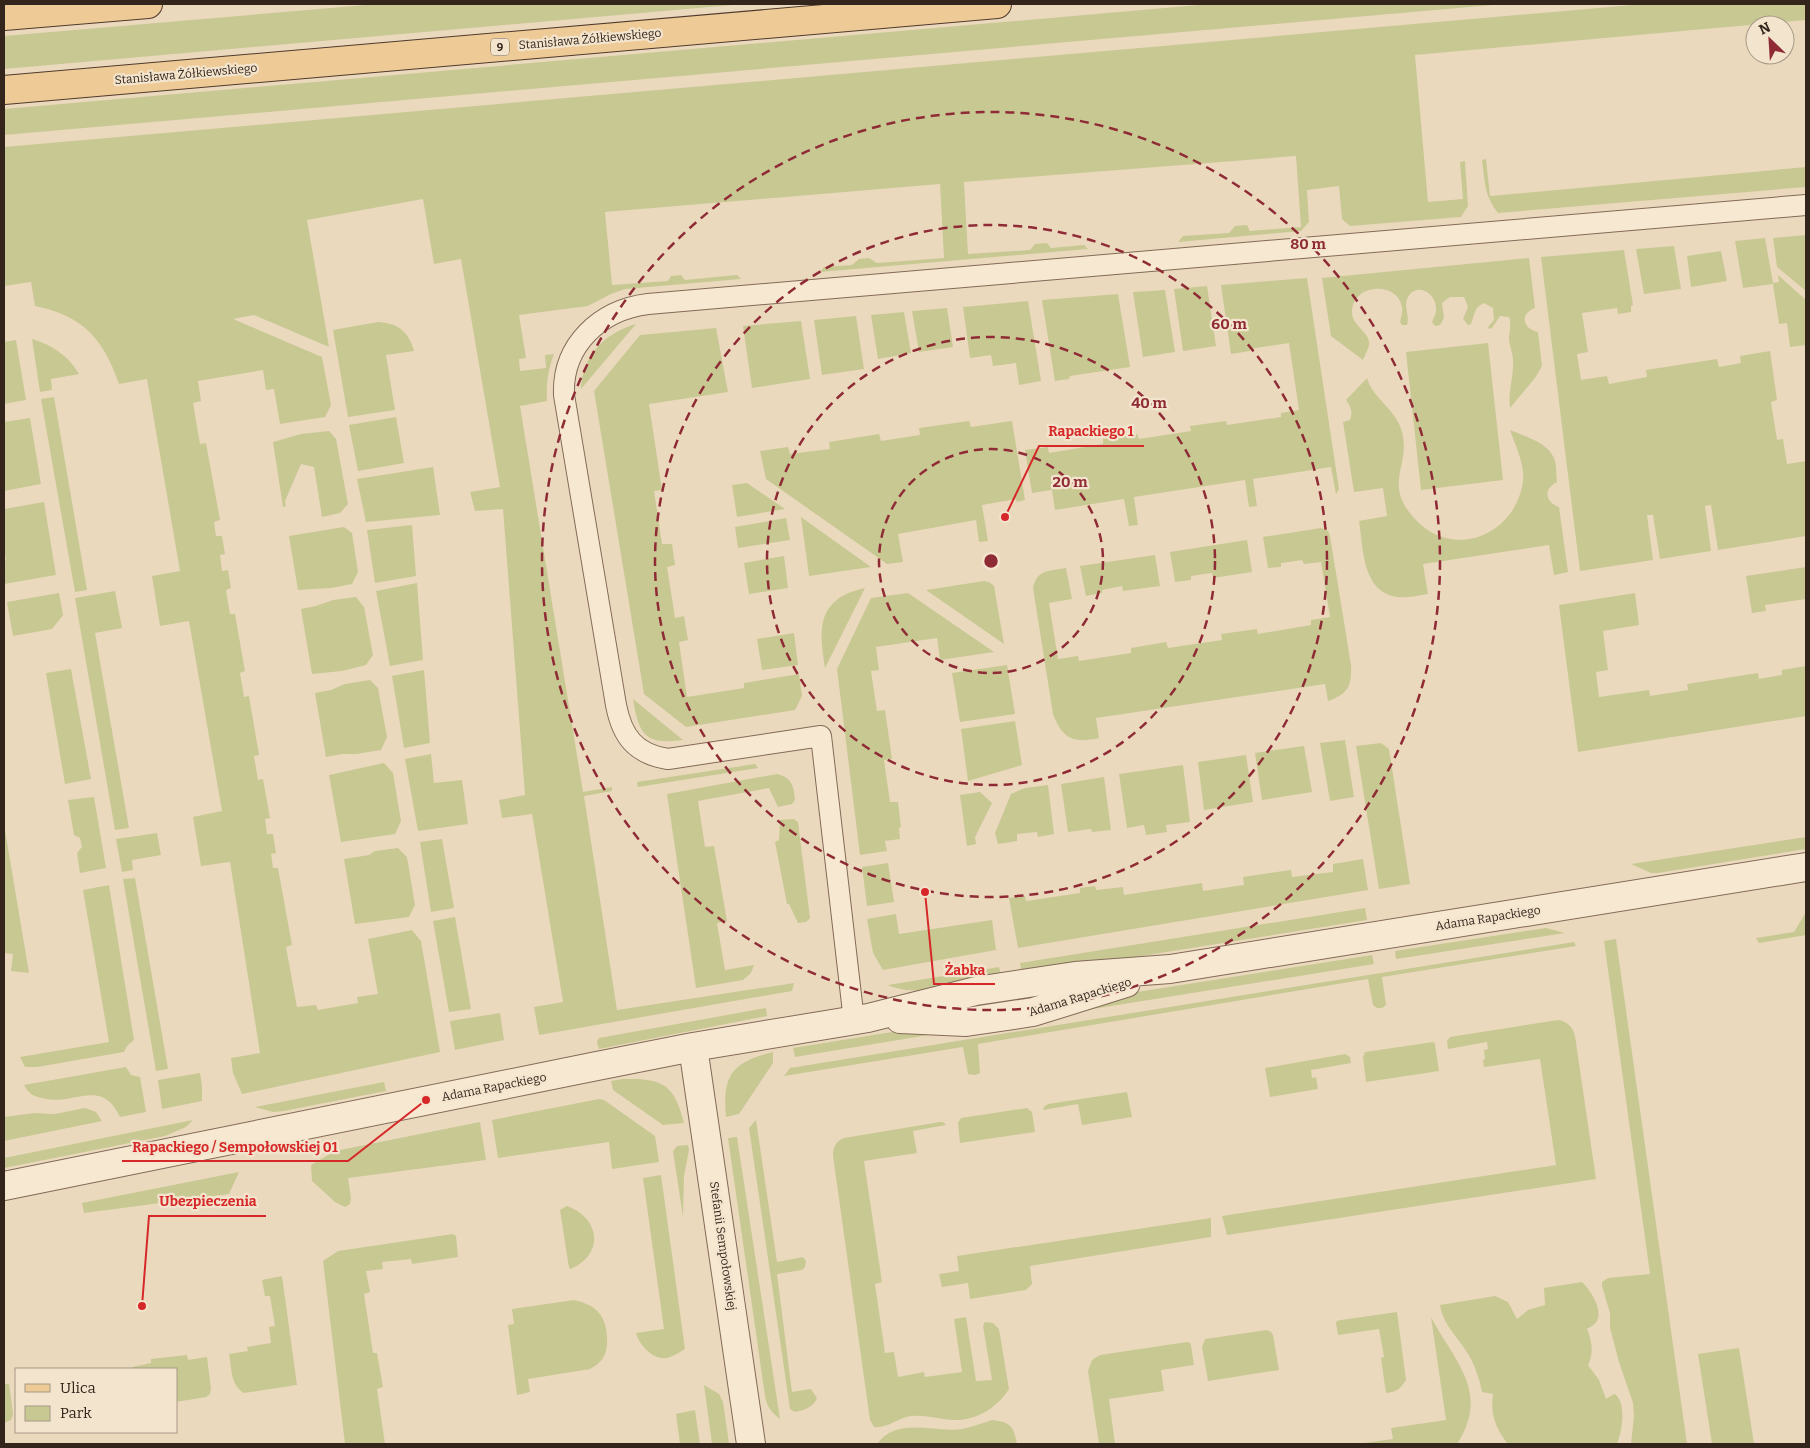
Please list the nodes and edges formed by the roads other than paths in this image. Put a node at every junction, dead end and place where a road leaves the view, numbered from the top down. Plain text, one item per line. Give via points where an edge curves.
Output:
1 (148, 4) edge
2 (997, 4) edge
3 (4, 16) edge
4 (4, 90) edge
5 (1806, 205) edge
6 (1806, 867) edge
7 (861, 1019) junction
8 (693, 1047) junction
9 (4, 1186) edge
10 (751, 1444) edge

1 - 3 main road
2 - 4 main road, Stanisława Żółkiewskiego / 9
5 - 7 lane via 648,304 612,314 590,329 569,360 564,395 618,718 627,737 639,748 668,759 821,736
6 - 7 street, Adama Rapackiego via 1170,969 1075,976 976,992
7 - 8 street, Adama Rapackiego
8 - 9 street, Adama Rapackiego
8 - 10 street, Stefanii Sempołowskiej

